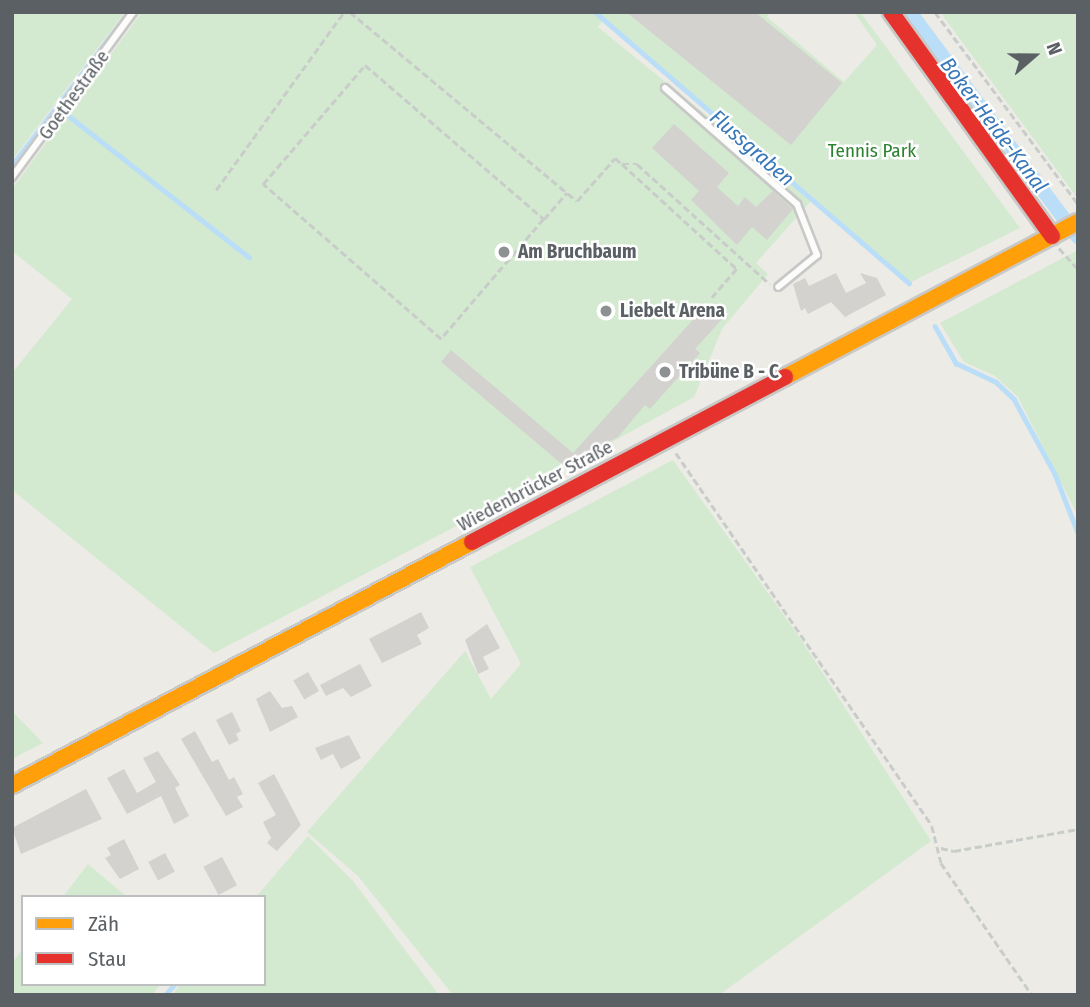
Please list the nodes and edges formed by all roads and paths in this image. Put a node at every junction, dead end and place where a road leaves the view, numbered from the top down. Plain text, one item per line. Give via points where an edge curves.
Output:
1 (133, 12) edge
2 (344, 12) edge
3 (350, 12) edge
4 (891, 12) edge
5 (936, 12) edge
6 (665, 88) dead end
7 (622, 164) junction
8 (12, 177) edge
9 (216, 190) dead end
10 (567, 193) junction
11 (1078, 204) edge
12 (544, 219) junction
13 (1078, 222) edge
14 (1057, 238) junction
15 (1078, 269) edge
16 (776, 288) joint
17 (712, 298) dead end
18 (667, 439) junction
19 (12, 785) edge
20 (1078, 829) edge
21 (941, 848) junction
22 (1032, 995) edge

1 - 8 lane, Goethestraße
2 - 9 path
3 - 10 path
4 - 14 street
5 - 11 path
6 - 16 lane via 797,204 817,256
7 - 10 path via 615,158 578,201
7 - 16 path via 637,164
7 - 17 path via 737,269
10 - 12 path
12 - 12 path via 365,65 263,184 441,338
13 - 14 street, Wiedenbrücker Straße
14 - 15 path
14 - 18 street, Wiedenbrücker Straße
18 - 19 street, Wiedenbrücker Straße
18 - 21 path via 809,642 932,826
20 - 21 path via 954,851
21 - 22 path via 941,863

